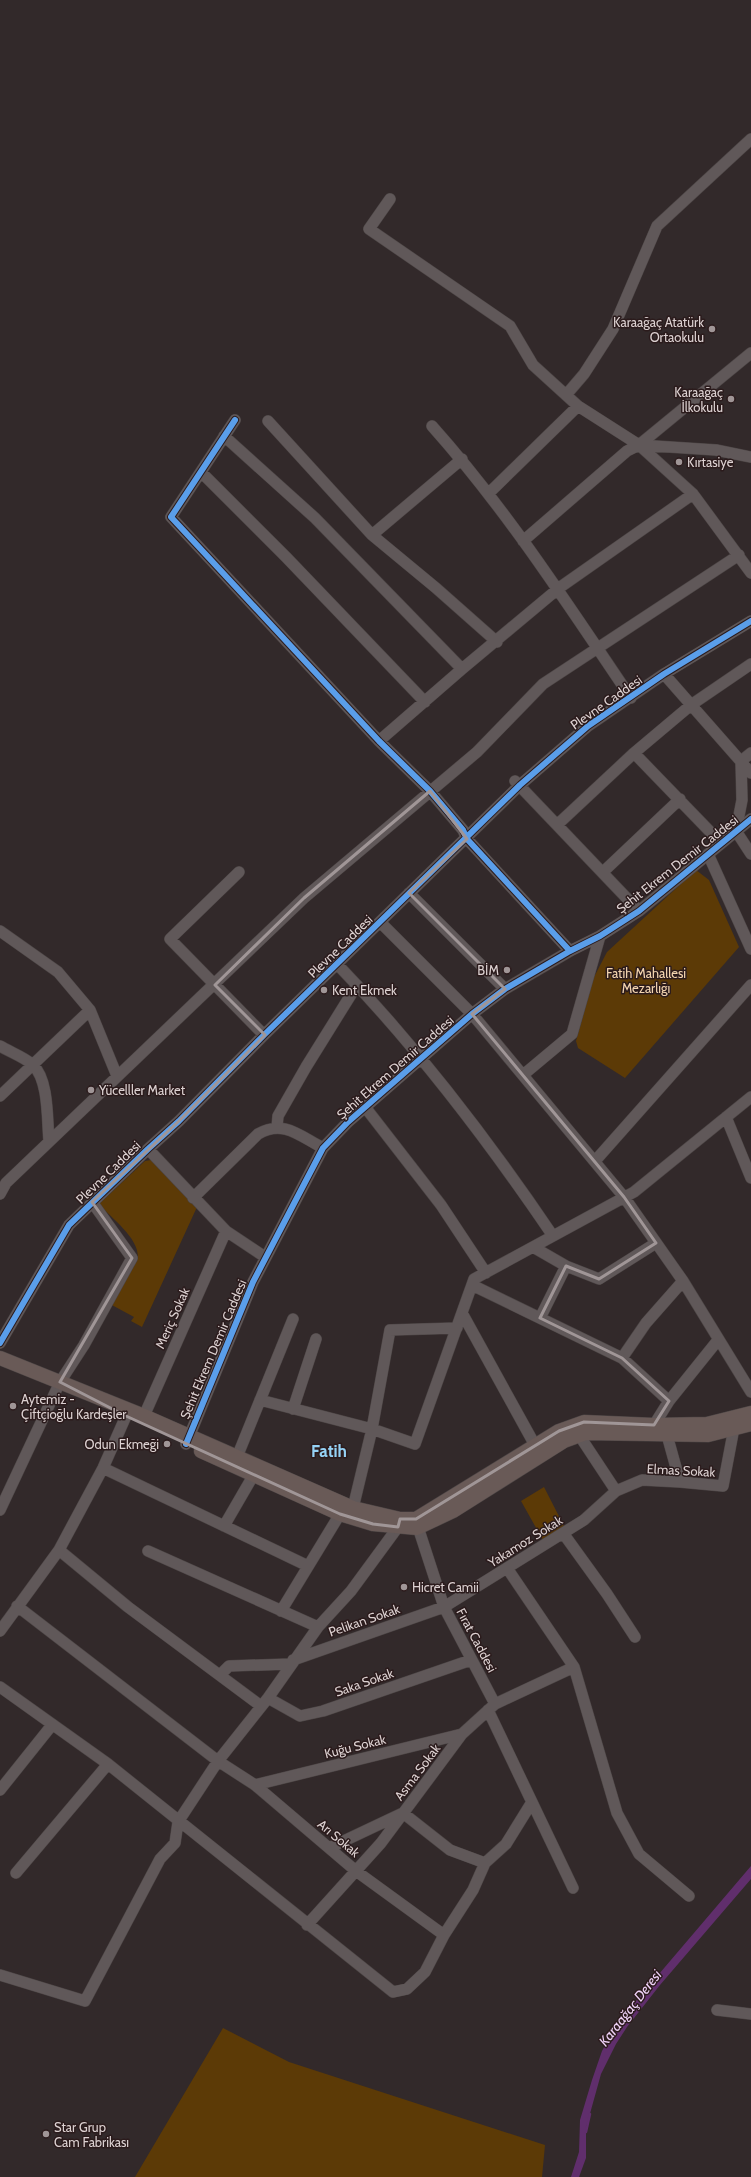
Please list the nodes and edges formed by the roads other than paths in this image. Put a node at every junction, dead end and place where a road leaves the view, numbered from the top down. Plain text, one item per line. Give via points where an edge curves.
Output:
1 (751, 139) edge
2 (390, 199) dead end
3 (751, 353) edge
4 (566, 395) junction
5 (578, 406) junction
6 (235, 420) dead end
7 (268, 421) dead end
8 (432, 426) dead end
9 (224, 436) junction
10 (639, 445) junction
11 (751, 457) edge
12 (462, 459) junction
13 (201, 472) junction
14 (489, 493) junction
15 (693, 494) junction
16 (372, 535) junction
17 (523, 541) junction
18 (739, 555) junction
19 (751, 572) edge
20 (559, 588) junction
21 (748, 623) edge
22 (751, 635) edge
23 (497, 642) junction
24 (598, 648) junction
25 (751, 664) edge
26 (462, 669) junction
27 (664, 674) junction
28 (631, 698) junction
29 (425, 702) junction
30 (691, 705) junction
31 (379, 741) junction
32 (634, 753) junction
33 (751, 753) edge
34 (740, 761) junction
35 (751, 773) edge
36 (518, 783) junction
37 (430, 791) junction
38 (680, 800) junction
39 (751, 819) edge
40 (558, 824) junction
41 (736, 831) junction
42 (467, 839) junction
43 (721, 843) junction
44 (708, 854) junction
45 (751, 854) edge
46 (239, 872) dead end
47 (603, 872) junction
48 (409, 893) junction
49 (639, 911) junction
50 (380, 922) junction
51 (0, 931) edge
52 (600, 936) junction
53 (751, 949) edge
54 (570, 951) junction
55 (337, 964) junction
56 (215, 985) junction
57 (357, 985) junction
58 (751, 985) edge
59 (504, 989) junction
60 (90, 1010) junction
61 (472, 1014) junction
62 (264, 1035) junction
63 (0, 1046) edge
64 (422, 1057) junction
65 (33, 1065) junction
66 (523, 1075) junction
67 (117, 1076) junction
68 (0, 1096) edge
69 (751, 1097) edge
70 (365, 1107) junction
71 (726, 1117) junction
72 (277, 1126) junction
73 (49, 1141) junction
74 (323, 1148) junction
75 (148, 1149) junction
76 (594, 1161) junction
77 (751, 1178) edge
78 (0, 1194) edge
79 (624, 1197) junction
80 (193, 1198) junction
81 (92, 1202) junction
82 (226, 1231) junction
83 (553, 1236) junction
84 (656, 1243) junction
85 (533, 1247) junction
86 (265, 1257) junction
87 (566, 1266) junction
88 (486, 1273) junction
89 (683, 1282) junction
90 (472, 1285) junction
91 (462, 1313) junction
92 (540, 1318) junction
93 (293, 1319) dead end
94 (457, 1328) junction
95 (316, 1339) dead end
96 (718, 1340) junction
97 (0, 1343) edge
98 (0, 1358) edge
99 (622, 1358) junction
100 (60, 1382) junction
101 (751, 1392) edge
102 (92, 1396) junction
103 (260, 1400) junction
104 (670, 1401) junction
105 (293, 1409) junction
106 (751, 1413) edge
107 (126, 1416) junction
108 (144, 1416) junction
109 (751, 1424) edge
110 (654, 1425) junction
111 (734, 1428) junction
112 (372, 1429) junction
113 (580, 1435) junction
114 (667, 1435) junction
115 (188, 1440) junction
116 (536, 1447) junction
117 (237, 1457) junction
118 (103, 1468) junction
119 (253, 1476) junction
120 (680, 1482) junction
121 (616, 1491) junction
122 (353, 1508) junction
123 (0, 1510) edge
124 (340, 1514) junction
125 (399, 1523) junction
126 (417, 1524) junction
127 (224, 1526) junction
128 (563, 1533) junction
129 (59, 1550) junction
130 (148, 1551) dead end
131 (308, 1566) junction
132 (507, 1568) junction
133 (17, 1606) junction
134 (444, 1607) junction
135 (281, 1611) junction
136 (318, 1627) junction
137 (0, 1631) edge
138 (634, 1637) dead end
139 (471, 1660) junction
140 (292, 1662) junction
141 (574, 1667) junction
142 (221, 1674) junction
143 (0, 1687) edge
144 (264, 1702) junction
145 (492, 1707) junction
146 (52, 1725) junction
147 (462, 1734) junction
148 (218, 1761) junction
149 (108, 1764) junction
150 (255, 1785) junction
151 (0, 1790) edge
152 (532, 1802) junction
153 (403, 1813) junction
154 (178, 1822) junction
155 (329, 1848) junction
156 (486, 1863) junction
157 (356, 1871) junction
158 (16, 1873) dead end
159 (573, 1888) dead end
160 (689, 1896) dead end
161 (307, 1925) junction
162 (444, 1935) junction
163 (0, 1975) edge
164 (717, 2010) dead end
165 (751, 2014) edge

1 - 4 street via 657,226 613,329 584,374
2 - 4 street via 369,229 510,326 533,365
3 - 10 street
4 - 5 street
5 - 10 street
5 - 14 street
6 - 9 street
7 - 16 street
8 - 12 street
9 - 13 street
9 - 26 street via 315,518
10 - 11 street via 716,450
10 - 15 street
10 - 17 street via 627,450
12 - 14 street
12 - 16 street
13 - 29 street
13 - 31 street via 171,517
14 - 17 street
15 - 18 street
15 - 20 street
16 - 23 street
17 - 20 street
18 - 19 street
18 - 24 street
20 - 23 street
20 - 24 street
21 - 22 street
21 - 27 street, Plevne Caddesi
23 - 26 street
24 - 28 street
24 - 37 street via 543,684 477,752
25 - 30 street
26 - 29 street
27 - 28 street, Plevne Caddesi
27 - 30 street
28 - 36 street, Plevne Caddesi via 588,726
29 - 31 street
30 - 32 street
30 - 34 street
31 - 37 street
32 - 38 street
32 - 40 street
33 - 34 street
34 - 35 street
34 - 41 street via 742,800
36 - 40 street
36 - 42 street, Plevne Caddesi
37 - 42 street via 463,830
37 - 56 street via 304,898
38 - 43 street
38 - 47 street
39 - 41 street, Şehit Ekrem Demir Caddesi
40 - 47 street
41 - 43 street, Şehit Ekrem Demir Caddesi
41 - 45 street
42 - 48 street, Plevne Caddesi
42 - 54 street
43 - 44 street, Şehit Ekrem Demir Caddesi
44 - 49 street, Şehit Ekrem Demir Caddesi
44 - 53 street
46 - 56 street via 170,939
47 - 49 street
48 - 50 street, Plevne Caddesi
48 - 59 street
49 - 52 street, Şehit Ekrem Demir Caddesi
50 - 55 street, Plevne Caddesi
50 - 61 street
51 - 60 street via 58,972
52 - 54 street, Şehit Ekrem Demir Caddesi
52 - 66 street via 572,1034
54 - 59 street, Şehit Ekrem Demir Caddesi
55 - 57 street
55 - 62 street, Plevne Caddesi
56 - 62 street
56 - 67 street
57 - 64 street
57 - 72 street via 281,1110
58 - 76 street
59 - 61 street, Şehit Ekrem Demir Caddesi
60 - 65 street
60 - 67 street
61 - 64 street, Şehit Ekrem Demir Caddesi
61 - 66 street
62 - 75 street, Plevne Caddesi via 179,1122
63 - 65 street
64 - 70 street, Şehit Ekrem Demir Caddesi
64 - 83 street
65 - 68 street
65 - 73 street via 45,1091
66 - 76 street
67 - 73 street
69 - 71 street
70 - 74 street, Şehit Ekrem Demir Caddesi
70 - 88 street via 441,1205
71 - 77 street
71 - 79 street via 634,1192
72 - 74 street
72 - 80 street via 258,1134
73 - 78 street via 6,1183
74 - 86 street, Şehit Ekrem Demir Caddesi
75 - 80 street
75 - 81 street, Plevne Caddesi
76 - 79 street
79 - 83 street
79 - 84 street
80 - 82 street
81 - 97 street, Plevne Caddesi via 69,1225
81 - 100 street via 132,1258 84,1345
82 - 86 street
82 - 108 street, Meriç Sokak
83 - 85 street
84 - 87 street via 599,1279
84 - 89 street
85 - 87 street
85 - 88 street
86 - 115 street, Şehit Ekrem Demir Caddesi
87 - 92 street
88 - 90 street via 474,1279
89 - 96 street
89 - 99 street via 646,1323
90 - 91 street
90 - 92 street
91 - 94 street
91 - 116 street
92 - 99 street
93 - 103 street
94 - 112 street via 390,1330
94 - 112 street via 415,1444
95 - 105 street
96 - 101 street
96 - 104 street
98 - 100 main road
99 - 104 street
100 - 102 main road
100 - 123 street
102 - 107 main road
102 - 108 main road
103 - 105 street
103 - 117 street
104 - 110 street
105 - 112 street
106 - 110 main road via 707,1424
107 - 115 main road
107 - 118 street
108 - 115 main road
109 - 111 main road
110 - 116 main road via 584,1422 559,1431
111 - 114 main road via 708,1435
111 - 120 street, Elmas Sokak via 723,1486
112 - 122 street
113 - 114 main road
113 - 121 street
113 - 126 main road via 564,1441 453,1511
114 - 120 street
115 - 117 main road
115 - 119 main road
116 - 126 main road
117 - 122 main road
118 - 127 street
118 - 129 street
119 - 124 main road
119 - 127 street
120 - 121 street, Elmas Sokak via 642,1480
121 - 128 street, Yakamoz Sokak via 584,1520
122 - 125 main road
124 - 125 main road via 373,1524
124 - 131 street
125 - 126 main road
125 - 136 street via 351,1590
126 - 134 street, Fırat Caddesi
127 - 131 street
128 - 132 street, Yakamoz Sokak
128 - 138 street
129 - 133 street
129 - 142 street, Saka Sokak via 128,1607
130 - 135 street
131 - 135 street
132 - 134 street, Yakamoz Sokak
132 - 141 street
133 - 137 street
133 - 148 street, Arı Sokak
134 - 139 street, Fırat Caddesi
134 - 140 street, Pelikan Sokak
135 - 136 street
136 - 140 street
139 - 144 street, Saka Sokak via 323,1711 300,1716
139 - 145 street, Fırat Caddesi
140 - 142 street, Pelikan Sokak via 229,1666
140 - 144 street
141 - 145 street, Asma Sokak
141 - 160 street via 617,1813 640,1854
142 - 144 street, Saka Sokak
143 - 146 street
144 - 148 street
145 - 147 street, Asma Sokak
145 - 152 street, Fırat Caddesi
146 - 149 street
146 - 151 street
147 - 150 street, Kuğu Sokak
147 - 153 street, Asma Sokak
148 - 150 street, Arı Sokak
148 - 154 street
149 - 154 street
149 - 158 street
150 - 155 street, Arı Sokak
152 - 156 street via 506,1844
152 - 159 street, Fırat Caddesi
153 - 155 street
153 - 156 street via 450,1850
153 - 157 street, Asma Sokak via 382,1843
154 - 161 street
154 - 163 street via 174,1843 160,1859 85,2001
155 - 157 street, Arı Sokak
156 - 162 street via 473,1890
157 - 161 street, Asma Sokak
157 - 162 street, Arı Sokak
161 - 162 street via 393,1992 406,1989 425,1972
164 - 165 street

